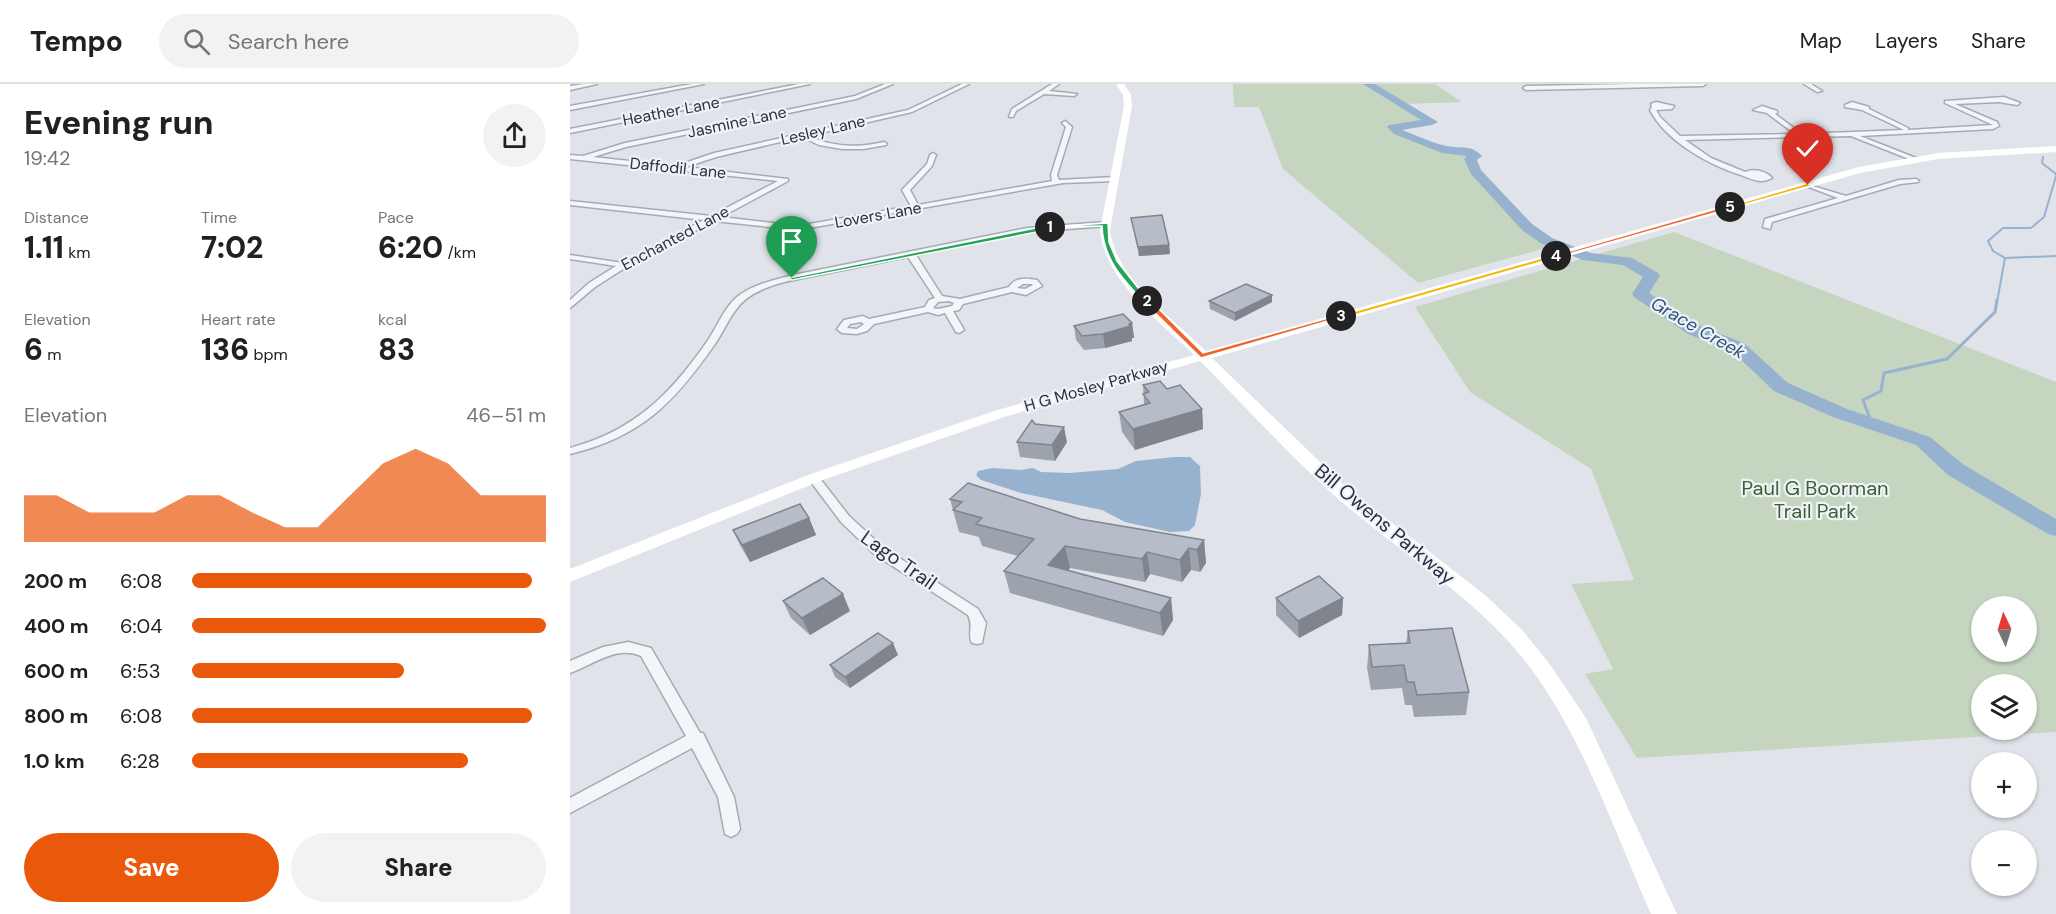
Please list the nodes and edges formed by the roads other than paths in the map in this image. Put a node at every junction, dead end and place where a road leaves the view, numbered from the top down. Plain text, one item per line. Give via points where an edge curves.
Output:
1 (594, 84) edge
2 (697, 84) edge
3 (807, 84) edge
4 (890, 84) edge
5 (966, 84) edge
6 (1056, 84) edge
7 (1120, 84) edge
8 (1703, 84) edge
9 (1807, 84) edge
10 (579, 85) edge
11 (570, 88) edge
12 (757, 88) dead end
13 (1526, 88) dead end
14 (1820, 91) dead end
15 (765, 92) junction
16 (1044, 92) junction
17 (1074, 94) dead end
18 (1997, 101) dead end
19 (1655, 107) dead end
20 (570, 108) edge
21 (1864, 109) dead end
22 (1770, 114) dead end
23 (1011, 116) dead end
24 (1065, 123) dead end
25 (570, 130) edge
26 (1907, 130) junction
27 (802, 135) junction
28 (1852, 135) junction
29 (1803, 136) junction
30 (1680, 138) junction
31 (884, 144) dead end
32 (2056, 148) edge
33 (933, 155) dead end
34 (570, 157) edge
35 (585, 158) junction
36 (1914, 159) junction
37 (678, 168) junction
38 (1745, 174) dead end
39 (1114, 179) junction
40 (786, 180) joint
41 (1916, 181) dead end
42 (1056, 182) junction
43 (1808, 185) junction
44 (1845, 198) junction
45 (570, 203) edge
46 (916, 208) junction
47 (710, 219) junction
48 (1105, 224) junction
49 (1767, 227) dead end
50 (912, 256) junction
51 (570, 257) edge
52 (623, 265) junction
53 (1012, 289) dead end
54 (940, 299) junction
55 (959, 302) junction
56 (570, 305) edge
57 (928, 309) junction
58 (948, 311) junction
59 (870, 322) dead end
60 (959, 330) dead end
61 (1201, 356) junction
62 (570, 451) edge
63 (814, 478) junction
64 (570, 576) edge
65 (977, 639) dead end
66 (570, 667) edge
67 (697, 738) junction
68 (570, 806) edge
69 (731, 829) dead end
70 (1664, 914) edge

1 - 10 street
2 - 20 street
3 - 15 street, Heather Lane
4 - 35 street, Jasmine Lane via 856,97 625,145
5 - 27 street, Lesley Lane via 916,109
6 - 16 street
7 - 39 main road, Bill Owens Parkway via 1128,106
8 - 13 street
9 - 14 street
10 - 11 street
12 - 15 street
15 - 25 street, Heather Lane
16 - 17 street
16 - 23 street via 1014,110
18 - 26 street via 1947,102 1994,122 1993,128
19 - 30 street via 1656,116
21 - 26 street
22 - 29 street
24 - 42 street via 1069,127 1054,175
26 - 28 street
27 - 31 street via 829,146
27 - 37 street, Lesley Lane via 714,155
28 - 29 street
28 - 36 street
29 - 30 street
30 - 38 street via 1712,163
32 - 36 main road, H G Mosley Parkway
33 - 46 street via 930,165 906,190
34 - 35 street, Daffodil Lane
35 - 37 street, Daffodil Lane
36 - 43 main road, H G Mosley Parkway
37 - 40 street, Daffodil Lane
39 - 42 street, Lovers Lane
39 - 48 main road, Bill Owens Parkway
40 - 47 street, Enchanted Lane
41 - 44 street
42 - 46 street, Lovers Lane
43 - 44 street
43 - 61 main road, H G Mosley Parkway
44 - 49 street via 1772,220
45 - 47 street, Lovers Lane
46 - 47 street, Lovers Lane via 798,228
47 - 52 street, Enchanted Lane
48 - 50 street via 1033,229
48 - 61 main road, Bill Owens Parkway via 1107,246 1124,276
50 - 54 street
50 - 62 street via 782,280 749,293 734,305 700,358 650,416 613,438
51 - 52 street
52 - 56 street, Enchanted Lane
53 - 55 street
54 - 55 street
54 - 57 street
55 - 58 street
57 - 58 street
57 - 59 street
58 - 60 street
61 - 63 main road, H G Mosley Parkway via 999,414
61 - 70 main road, Bill Owens Parkway via 1341,492 1478,600 1521,642 1582,731
63 - 64 main road, H G Mosley Parkway
63 - 65 street, Lago Trail via 845,519 879,551 973,612 979,623
66 - 67 street via 611,650 633,647 648,654
67 - 68 street
67 - 69 street via 726,797

